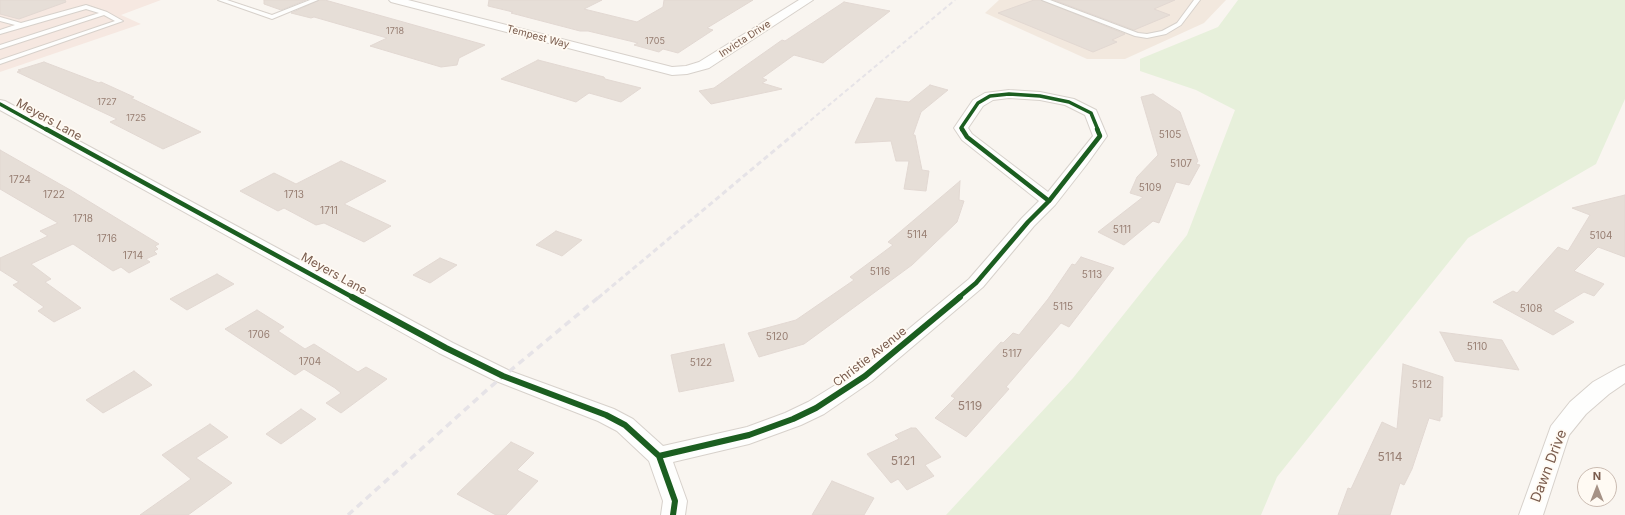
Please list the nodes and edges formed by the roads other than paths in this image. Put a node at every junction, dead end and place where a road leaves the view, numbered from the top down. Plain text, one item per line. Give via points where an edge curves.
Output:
1 (221, 0) edge
2 (315, 0) edge
3 (395, 0) edge
4 (807, 0) edge
5 (1045, 0) edge
6 (1197, 0) edge
7 (105, 13) junction
8 (0, 19) edge
9 (21, 25) junction
10 (0, 32) edge
11 (0, 47) edge
12 (0, 62) edge
13 (681, 71) joint
14 (0, 104) edge
15 (1049, 201) junction
16 (1625, 373) edge
17 (659, 456) junction
18 (673, 515) edge
19 (1531, 515) edge

1 - 2 lane via 272,17
3 - 13 street, Tempest Way via 649,67
4 - 13 street, Invicta Drive via 710,63
5 - 6 lane via 1136,35 1147,36 1164,33 1179,24
7 - 9 lane via 86,7
7 - 11 lane
7 - 12 lane via 120,21
8 - 9 lane
9 - 10 lane
14 - 17 street, Meyers Lane via 446,348 503,376 625,424
15 - 15 street, Christie Avenue via 967,137 961,128 978,103 990,96 1032,96 1069,102 1091,113 1100,136
15 - 17 street, Christie Avenue via 976,283 865,376 838,395 793,419 749,435
16 - 19 street, Dawn Drive via 1601,388 1578,408 1559,432
17 - 18 street via 675,501

